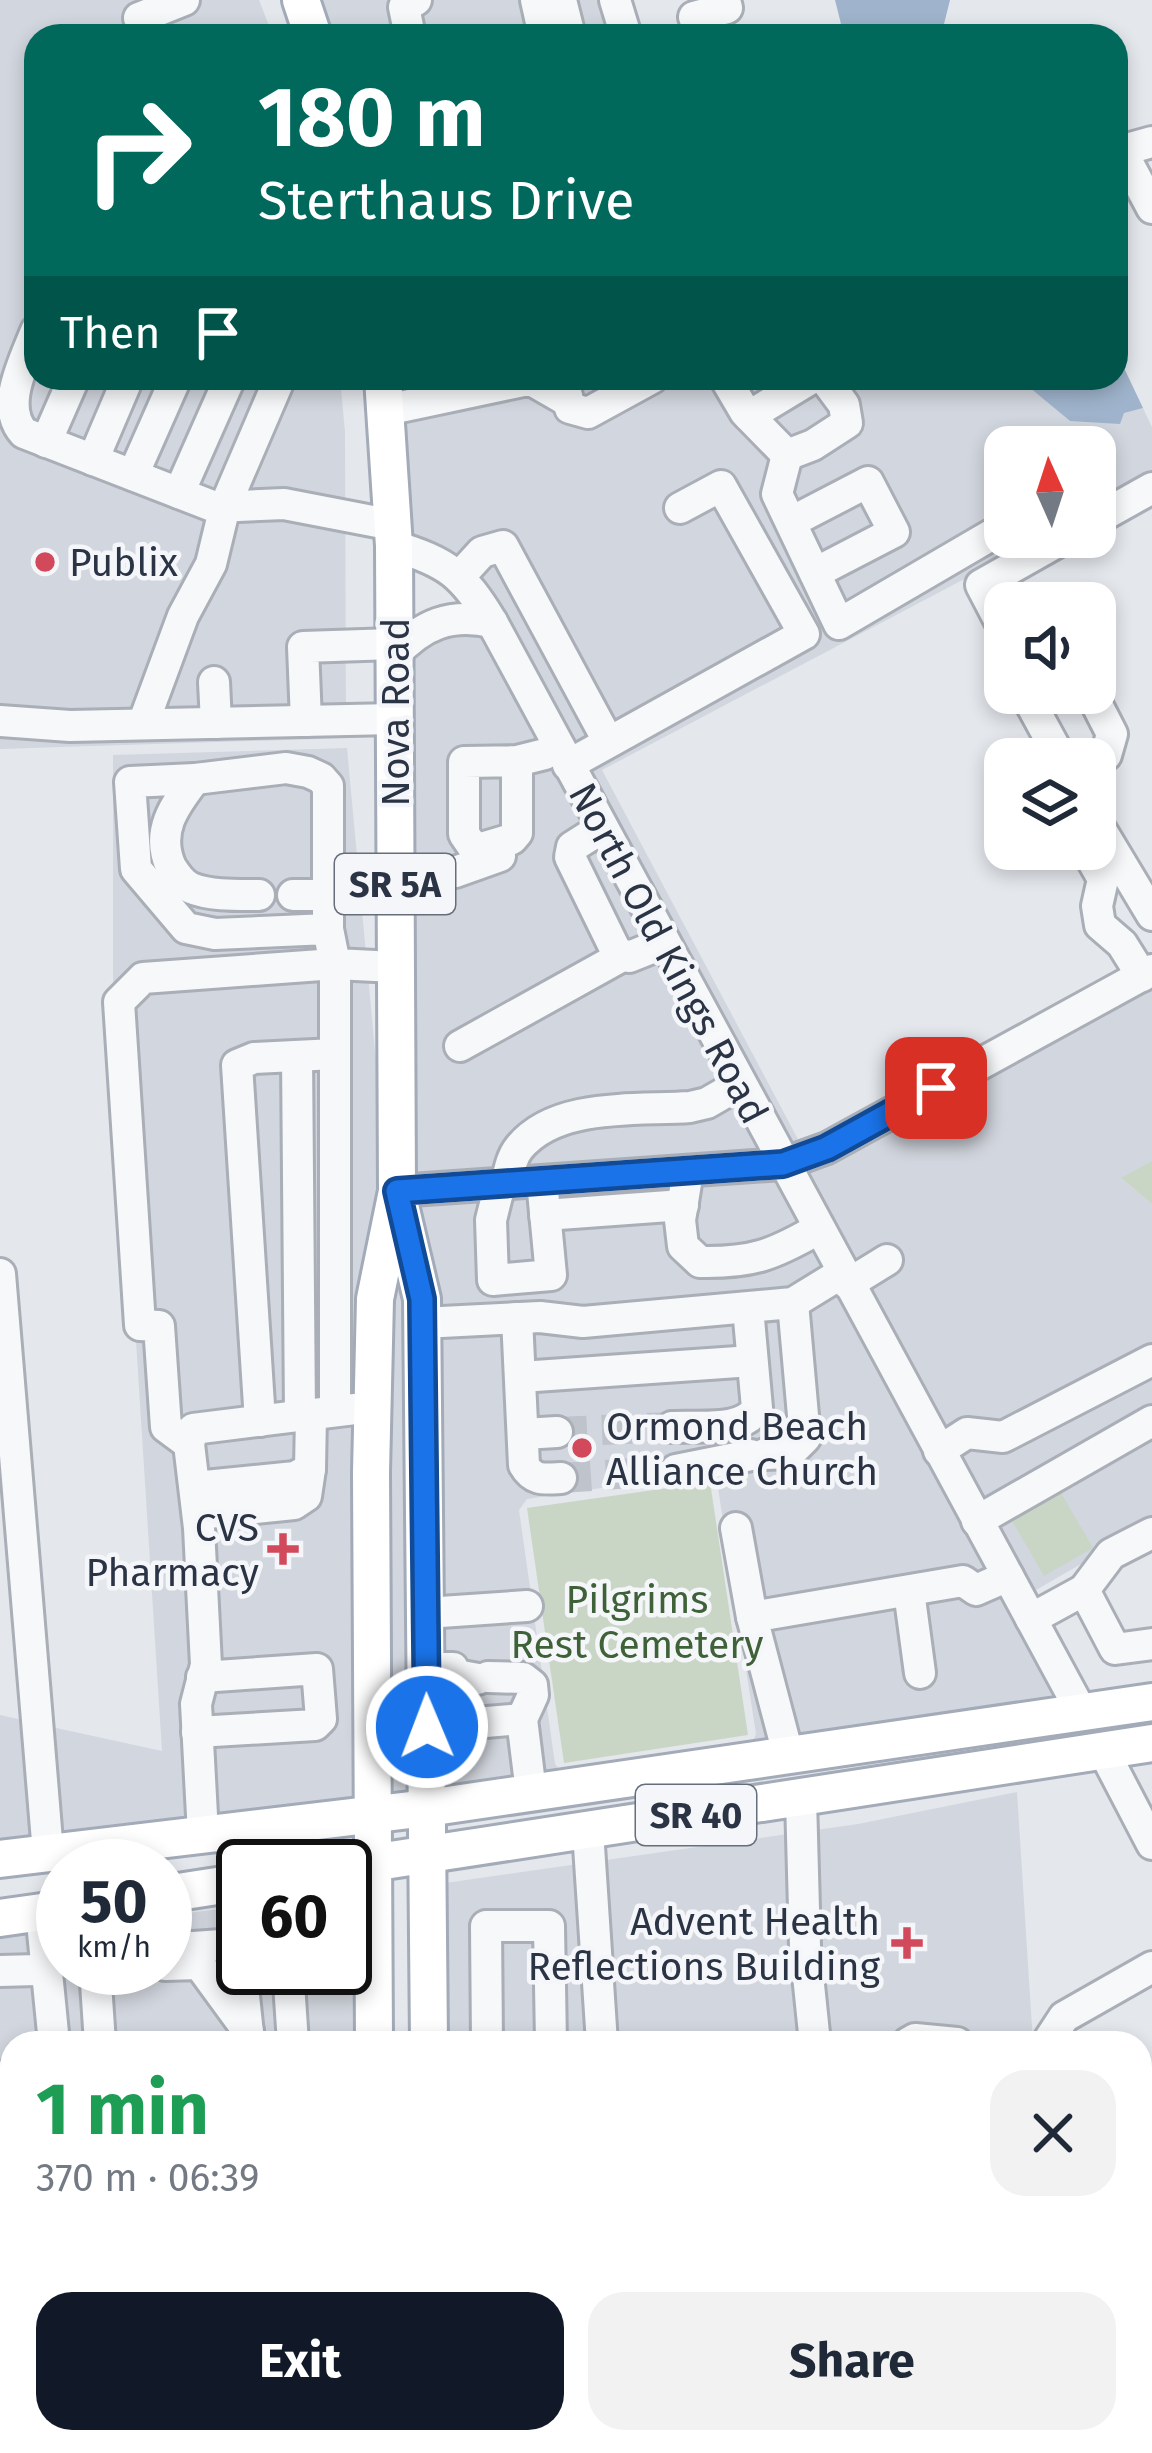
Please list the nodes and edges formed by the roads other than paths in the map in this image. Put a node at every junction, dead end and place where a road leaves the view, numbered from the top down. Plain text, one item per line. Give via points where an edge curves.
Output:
1 (184, 0) edge
2 (416, 0) edge
3 (725, 0) edge
4 (694, 17) dead end
5 (140, 18) edge
6 (408, 24) edge
7 (1128, 167) edge
8 (1152, 208) edge
9 (24, 361) edge
10 (69, 390) edge
11 (123, 390) edge
12 (171, 390) edge
13 (225, 390) edge
14 (275, 390) edge
15 (427, 390) edge
16 (565, 390) edge
17 (630, 390) edge
18 (733, 390) edge
19 (792, 390) edge
20 (833, 390) edge
21 (384, 394) edge
22 (749, 416) junction
23 (46, 442) junction
24 (787, 455) junction
25 (93, 460) junction
26 (134, 475) junction
27 (1152, 488) edge
28 (179, 493) junction
29 (224, 506) junction
30 (680, 508) dead end
31 (1116, 508) edge
32 (790, 522) junction
33 (393, 535) junction
34 (984, 539) edge
35 (1029, 558) edge
36 (815, 573) junction
37 (460, 576) junction
38 (986, 582) edge
39 (492, 622) junction
40 (394, 649) junction
41 (214, 682) dead end
42 (395, 719) junction
43 (296, 721) junction
44 (0, 722) edge
45 (216, 723) junction
46 (143, 724) junction
47 (608, 741) junction
48 (563, 755) junction
49 (522, 761) junction
50 (286, 768) junction
51 (195, 779) junction
52 (602, 828) junction
53 (1109, 870) edge
54 (1112, 870) edge
55 (395, 872) junction
56 (1113, 874) junction
57 (259, 895) dead end
58 (328, 895) junction
59 (293, 896) dead end
60 (1152, 916) edge
61 (328, 929) junction
62 (664, 943) junction
63 (624, 956) junction
64 (335, 964) junction
65 (395, 967) junction
66 (1147, 973) edge
67 (460, 1046) dead end
68 (335, 1054) junction
69 (297, 1056) junction
70 (740, 1084) junction
71 (783, 1164) junction
72 (688, 1171) junction
73 (542, 1181) junction
74 (503, 1184) junction
75 (397, 1191) junction
76 (682, 1205) junction
77 (545, 1215) junction
78 (818, 1229) junction
79 (887, 1259) dead end
80 (0, 1274) edge
81 (845, 1278) junction
82 (794, 1303) junction
83 (748, 1308) junction
84 (517, 1318) junction
85 (422, 1323) junction
86 (3, 1345) edge
87 (1152, 1360) edge
88 (752, 1361) junction
89 (521, 1377) junction
90 (372, 1406) junction
91 (315, 1414) junction
92 (260, 1421) junction
93 (1152, 1421) edge
94 (672, 1427) tunnel mouth
95 (557, 1432) tunnel mouth
96 (523, 1434) junction
97 (189, 1444) junction
98 (939, 1451) junction
99 (676, 1470) tunnel mouth
100 (561, 1478) tunnel mouth
101 (196, 1501) junction
102 (977, 1521) junction
103 (736, 1528) dead end
104 (1152, 1533) edge
105 (1152, 1551) edge
106 (1002, 1565) junction
107 (12, 1576) edge
108 (1084, 1590) junction
109 (909, 1591) junction
110 (527, 1606) dead end
111 (426, 1613) junction
112 (752, 1617) junction
113 (1031, 1619) junction
114 (1152, 1644) edge
115 (920, 1673) dead end
116 (463, 1675) junction
117 (202, 1677) junction
118 (1152, 1706) edge
119 (1082, 1713) junction
120 (522, 1719) junction
121 (445, 1725) junction
122 (197, 1732) junction
123 (1152, 1743) edge
124 (1103, 1750) junction
125 (788, 1754) junction
126 (1009, 1766) junction
127 (531, 1792) junction
128 (801, 1799) junction
129 (427, 1808) junction
130 (373, 1814) junction
131 (588, 1831) junction
132 (203, 1834) junction
133 (46, 1839) edge
134 (160, 1839) edge
135 (366, 1839) edge
136 (1152, 1844) edge
137 (36, 1854) edge
138 (428, 1854) junction
139 (0, 1859) edge
140 (372, 1863) edge
141 (36, 1912) edge
142 (0, 1918) edge
143 (192, 1947) edge
144 (192, 1964) edge
145 (1152, 1966) edge
146 (36, 1970) edge
147 (0, 1971) edge
148 (58, 1995) edge
149 (68, 1995) edge
150 (96, 1995) edge
151 (289, 1995) edge
152 (366, 1995) edge
153 (55, 2031) edge
154 (77, 2031) edge
155 (99, 2031) edge
156 (245, 2031) edge
157 (248, 2031) edge
158 (291, 2031) edge
159 (372, 2031) edge
160 (429, 2031) edge
161 (487, 2031) edge
162 (551, 2031) edge
163 (601, 2031) edge
164 (814, 2031) edge
165 (1055, 2031) edge

1 - 5 street
2 - 6 street via 404,7
3 - 4 street via 727,8
7 - 8 street
9 - 23 street via 6,405 10,423
10 - 23 street
11 - 25 street
12 - 26 street
13 - 28 street
14 - 29 street
15 - 21 street
16 - 17 street via 576,412 588,413
18 - 22 street
19 - 22 street
20 - 24 street via 847,423
21 - 33 main road, Nova Road / SR 5A
22 - 24 street
23 - 25 street, North Old Kings Road
24 - 32 street via 777,494
25 - 26 street, North Old Kings Road
26 - 28 street, North Old Kings Road
27 - 31 street
28 - 29 street, North Old Kings Road
29 - 33 street, North Old Kings Road via 284,504
29 - 46 street via 211,563
30 - 47 street via 722,486 803,634
32 - 36 street
32 - 36 street via 868,482 894,532
33 - 37 street, North Old Kings Road
33 - 40 main road, Nova Road / SR 5A
34 - 36 street via 839,624
35 - 38 street
37 - 39 street, North Old Kings Road
37 - 47 street via 482,552 503,546
39 - 40 street via 440,621
39 - 48 street, North Old Kings Road
40 - 42 main road, Nova Road / SR 5A
40 - 43 street via 303,647
41 - 45 street
42 - 43 street
42 - 55 main road, Nova Road / SR 5A
43 - 45 street
43 - 50 street
44 - 46 street
45 - 46 street
47 - 48 street
48 - 49 street
48 - 52 street, North Old Kings Road
49 - 49 street via 517,832 475,850 464,834 464,762
49 - 55 street via 526,841 455,872
50 - 51 street
50 - 58 street via 328,786
51 - 57 street via 164,836 176,876 190,887
51 - 61 street via 128,785 136,869 173,914 186,928 215,934
52 - 62 street, North Old Kings Road
52 - 63 street via 572,847 570,857
53 - 56 street
54 - 56 street
55 - 65 main road, Nova Road / SR 5A
56 - 60 street
56 - 66 street via 1097,906 1100,925
58 - 59 street
58 - 61 street
61 - 64 street
62 - 63 street
62 - 70 street, North Old Kings Road
63 - 67 street
64 - 65 street
64 - 68 street
64 - 97 street via 143,978 119,1002 140,1325 159,1326 166,1427
65 - 75 main road, Nova Road / SR 5A
66 - 71 street via 827,1148
68 - 69 street
68 - 91 street
69 - 91 street
69 - 92 street via 237,1065
70 - 71 street, North Old Kings Road
70 - 74 street via 690,1107 574,1115 518,1148
71 - 72 street
71 - 78 street, North Old Kings Road
72 - 73 street
72 - 76 street
73 - 74 street
73 - 77 street
74 - 75 street
74 - 77 street via 491,1220 494,1280 551,1274
75 - 85 main road, Nova Road / SR 5A
75 - 90 main road, Nova Road / SR 5A via 375,1299
76 - 77 street
76 - 78 street via 683,1246 700,1262 775,1254
78 - 81 street, North Old Kings Road
79 - 81 street
80 - 86 street
81 - 82 street
81 - 98 street, North Old Kings Road
82 - 83 street
82 - 99 street via 805,1438 790,1454
83 - 84 street via 583,1322
83 - 88 street
84 - 85 street
84 - 89 street
85 - 111 main road, Nova Road / SR 5A
86 - 107 street
87 - 98 street via 1004,1437 967,1433
88 - 89 street
88 - 94 street via 752,1418
89 - 96 street
90 - 91 street
90 - 130 main road, Nova Road / SR 5A
91 - 92 street
91 - 101 street via 310,1469
92 - 97 street via 193,1429
93 - 102 street
95 - 96 street
96 - 100 street via 529,1474
97 - 101 street
98 - 102 street, North Old Kings Road
101 - 117 street
102 - 106 street, North Old Kings Road
103 - 112 street
104 - 108 street via 1111,1554
105 - 108 street
106 - 109 street via 976,1590 963,1581
106 - 113 street, North Old Kings Road
107 - 133 street
108 - 113 street
108 - 114 street via 1115,1648
109 - 112 street
109 - 115 street
110 - 111 street
111 - 116 main road, Nova Road / SR 5A
112 - 125 street
113 - 119 street, North Old Kings Road
116 - 120 street via 523,1678 533,1696
116 - 121 main road, Nova Road / SR 5A
117 - 122 street
117 - 122 street via 317,1669 321,1719
118 - 119 main road, SR 40
118 - 124 main road
119 - 125 main road, SR 40
119 - 126 main road via 1055,1741
120 - 121 street
120 - 127 street
121 - 129 main road, Nova Road / SR 5A
122 - 132 street
123 - 124 main road, SR 40
124 - 126 main road, SR 40
124 - 136 street
125 - 127 main road, SR 40
126 - 128 main road, SR 40
127 - 129 main road, SR 40
128 - 131 main road, SR 40
128 - 164 street
129 - 130 main road, SR 40
129 - 138 main road, Nova Road / SR 5A
130 - 132 main road, SR 40
130 - 135 main road, SR 5A
131 - 138 main road, SR 40
131 - 163 street
132 - 134 main road, SR 40
137 - 139 main road, SR 40
138 - 140 main road, SR 40
138 - 160 main road, SR 5A
141 - 142 main road
143 - 157 street via 222,1945 240,1958
144 - 156 street
145 - 165 street via 1064,2017
146 - 147 street
148 - 153 street
149 - 154 street
150 - 155 street
151 - 158 street
152 - 159 main road, SR 5A
161 - 162 street via 487,1926 549,1926

